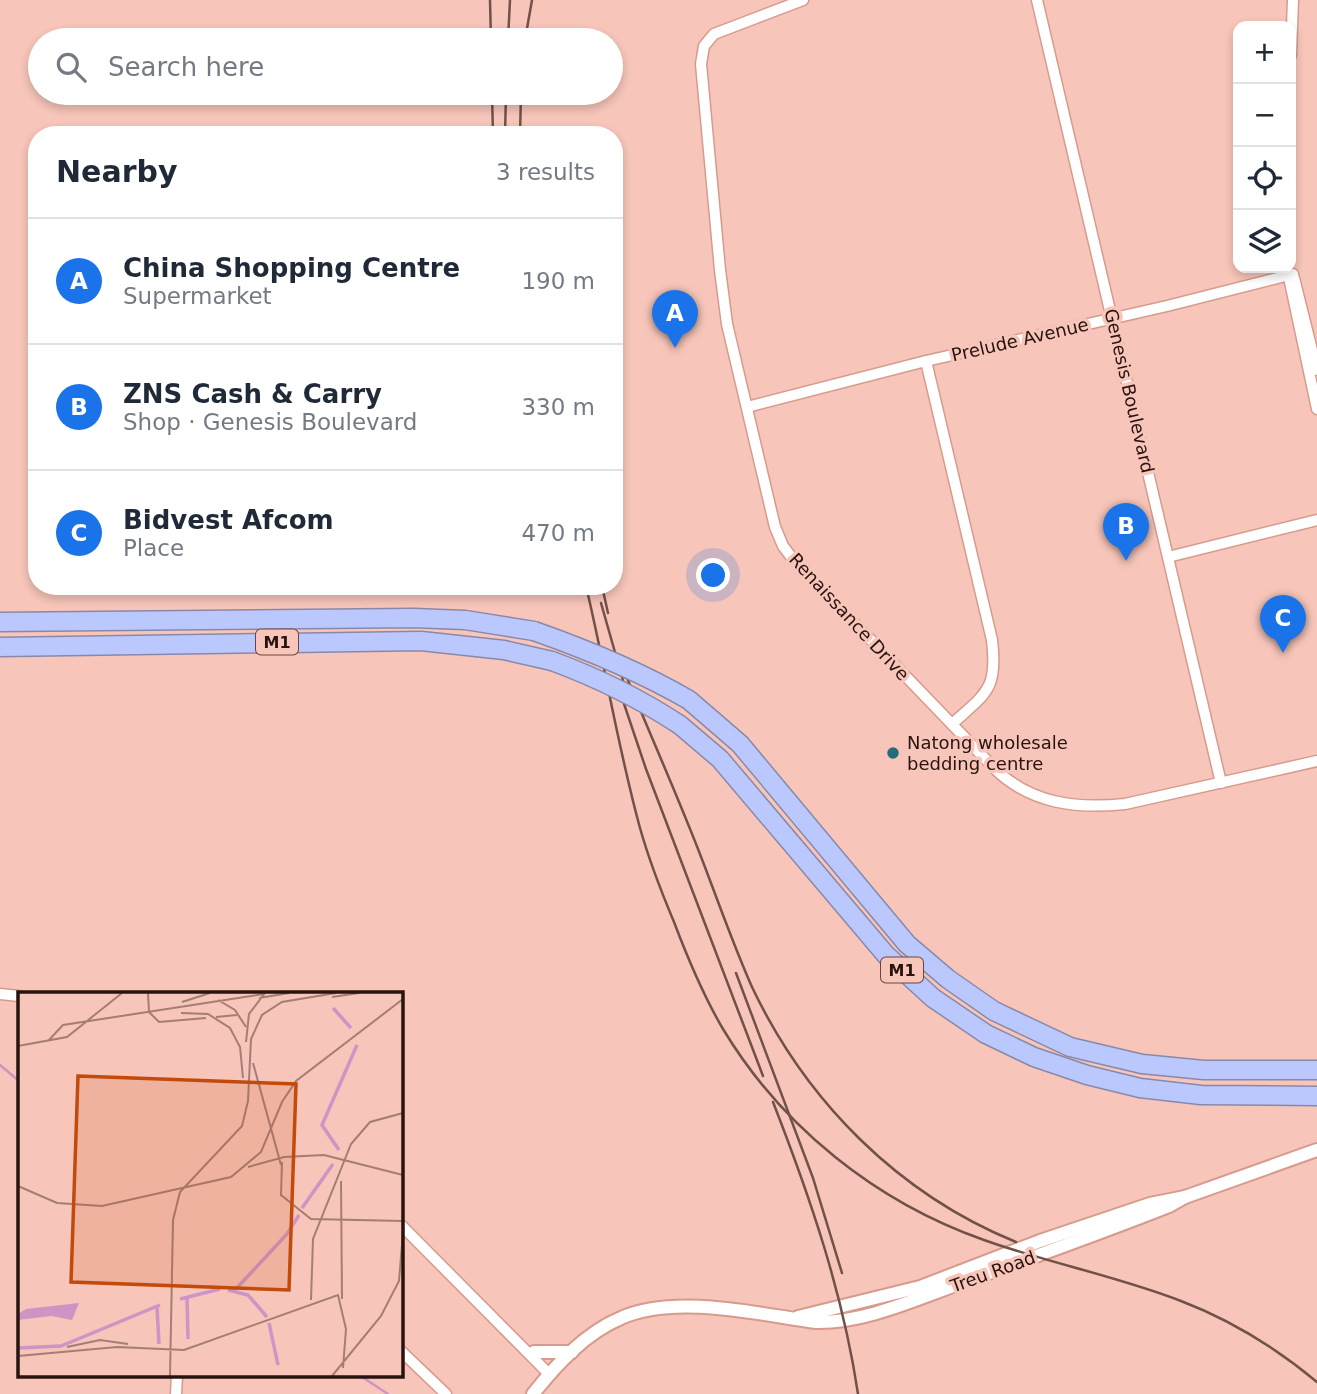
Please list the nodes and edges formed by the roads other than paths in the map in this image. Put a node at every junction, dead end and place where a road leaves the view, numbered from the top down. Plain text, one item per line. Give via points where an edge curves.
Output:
1 (803, 0) edge
2 (1037, 0) edge
3 (1293, 0) edge
4 (1292, 21) edge
5 (1283, 273) edge
6 (1290, 273) edge
7 (1113, 319) junction
8 (1305, 339) junction
9 (926, 361) junction
10 (1317, 370) edge
11 (747, 407) junction
12 (1317, 410) edge
13 (1317, 520) edge
14 (1168, 557) junction
15 (0, 622) edge
16 (0, 647) edge
17 (952, 724) junction
18 (1317, 761) edge
19 (1221, 783) junction
20 (0, 994) edge
21 (18, 996) edge
22 (1317, 1059) edge
23 (1204, 1070) junction
24 (1317, 1070) edge
25 (1317, 1096) edge
26 (1317, 1150) edge
27 (402, 1226) edge
28 (496, 1319) junction
29 (402, 1352) edge
30 (534, 1352) junction
31 (572, 1352) junction
32 (552, 1371) junction
33 (177, 1376) edge
34 (176, 1394) edge
35 (446, 1394) edge
36 (533, 1394) edge

1 - 11 street, Renaissance Drive via 723,29 707,40 702,51 723,297
2 - 7 street, Genesis Boulevard
3 - 4 street
5 - 7 street, Prelude Avenue
6 - 8 street
7 - 9 street, Prelude Avenue
7 - 14 street, Genesis Boulevard
8 - 10 street
8 - 12 street
9 - 11 street, Prelude Avenue
9 - 17 street via 994,664 985,695
11 - 17 street, Renaissance Drive via 783,546
13 - 14 street
14 - 19 street, Genesis Boulevard
15 - 23 highway, M1, bridge via 413,618 534,631 587,649 688,700 740,744 907,944 994,1011 1070,1047 1101,1056
16 - 25 highway, M1, bridge via 421,641 552,661 646,703 720,759 886,955 933,998 986,1034 1087,1076 1140,1088 1201,1095
17 - 19 street, Renaissance Drive via 1009,783 1051,801 1100,807
18 - 19 street, Renaissance Drive
20 - 21 street
22 - 23 highway
23 - 24 highway, M1
26 - 31 street, Treu Road via 990,1258 920,1286 795,1318 682,1305 659,1307 621,1318
27 - 28 street
28 - 30 street
28 - 32 street
29 - 35 street
30 - 31 street
30 - 32 street
31 - 32 street, Treu Road
32 - 36 street, Treu Road
33 - 34 street

